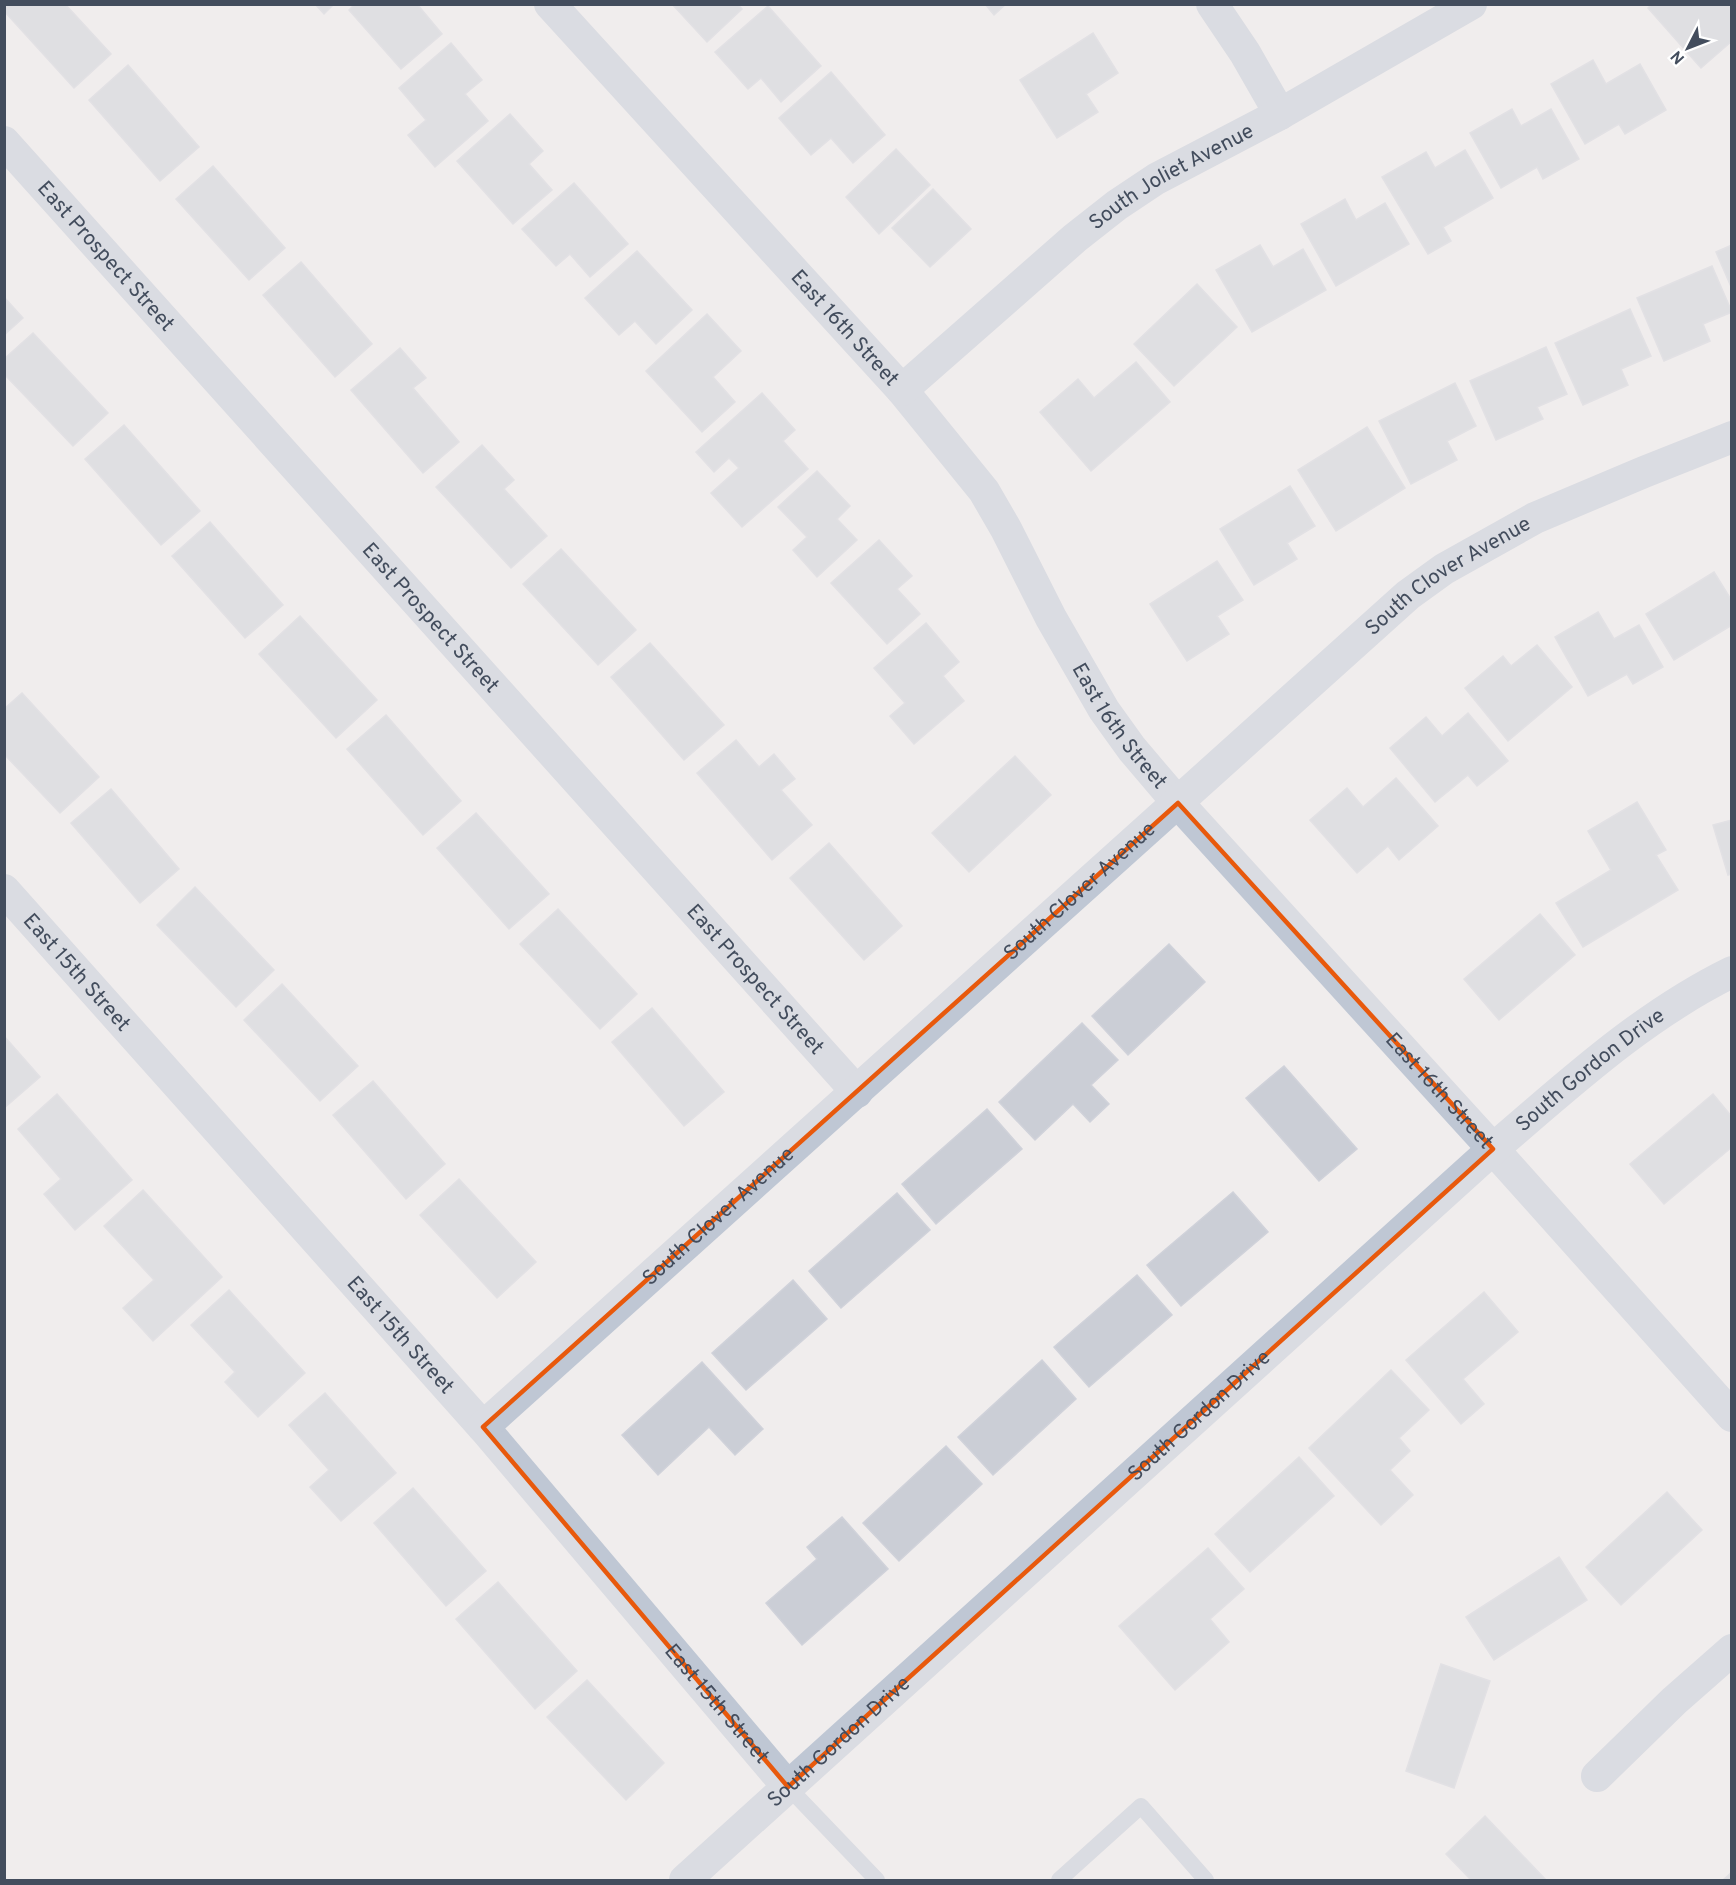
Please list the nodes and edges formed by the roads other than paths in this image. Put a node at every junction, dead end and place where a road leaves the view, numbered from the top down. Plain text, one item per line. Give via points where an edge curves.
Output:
1 (550, 4) edge
2 (1212, 4) edge
3 (1471, 4) edge
4 (1280, 114) junction
5 (4, 142) edge
6 (902, 390) junction
7 (1731, 437) edge
8 (1178, 803) junction
9 (4, 890) edge
10 (1731, 972) edge
11 (856, 1092) junction
12 (1493, 1149) junction
13 (1731, 1416) edge
14 (483, 1427) junction
15 (1731, 1650) edge
16 (1597, 1776) dead end
17 (788, 1787) junction
18 (686, 1881) edge
19 (877, 1881) edge
20 (1059, 1881) edge
21 (1206, 1881) edge

1 - 6 street, East 16th Street
2 - 4 street
3 - 4 street, South Joliet Avenue
4 - 6 street, South Joliet Avenue via 1156,179 1117,205
5 - 11 street, East Prospect Street
6 - 8 street, East 16th Street via 984,491 1104,710
7 - 8 street, South Clover Avenue via 1535,518 1444,569 1408,595
8 - 11 street, South Clover Avenue
8 - 12 street, East 16th Street
9 - 14 street, East 15th Street
10 - 12 street, South Gordon Drive via 1654,1017 1598,1059
11 - 14 street, South Clover Avenue
12 - 13 street, East 16th Street
12 - 17 street, South Gordon Drive
14 - 17 street, East 15th Street
15 - 16 street
17 - 18 street, South Gordon Drive
17 - 19 lane
20 - 21 lane via 1141,1806

